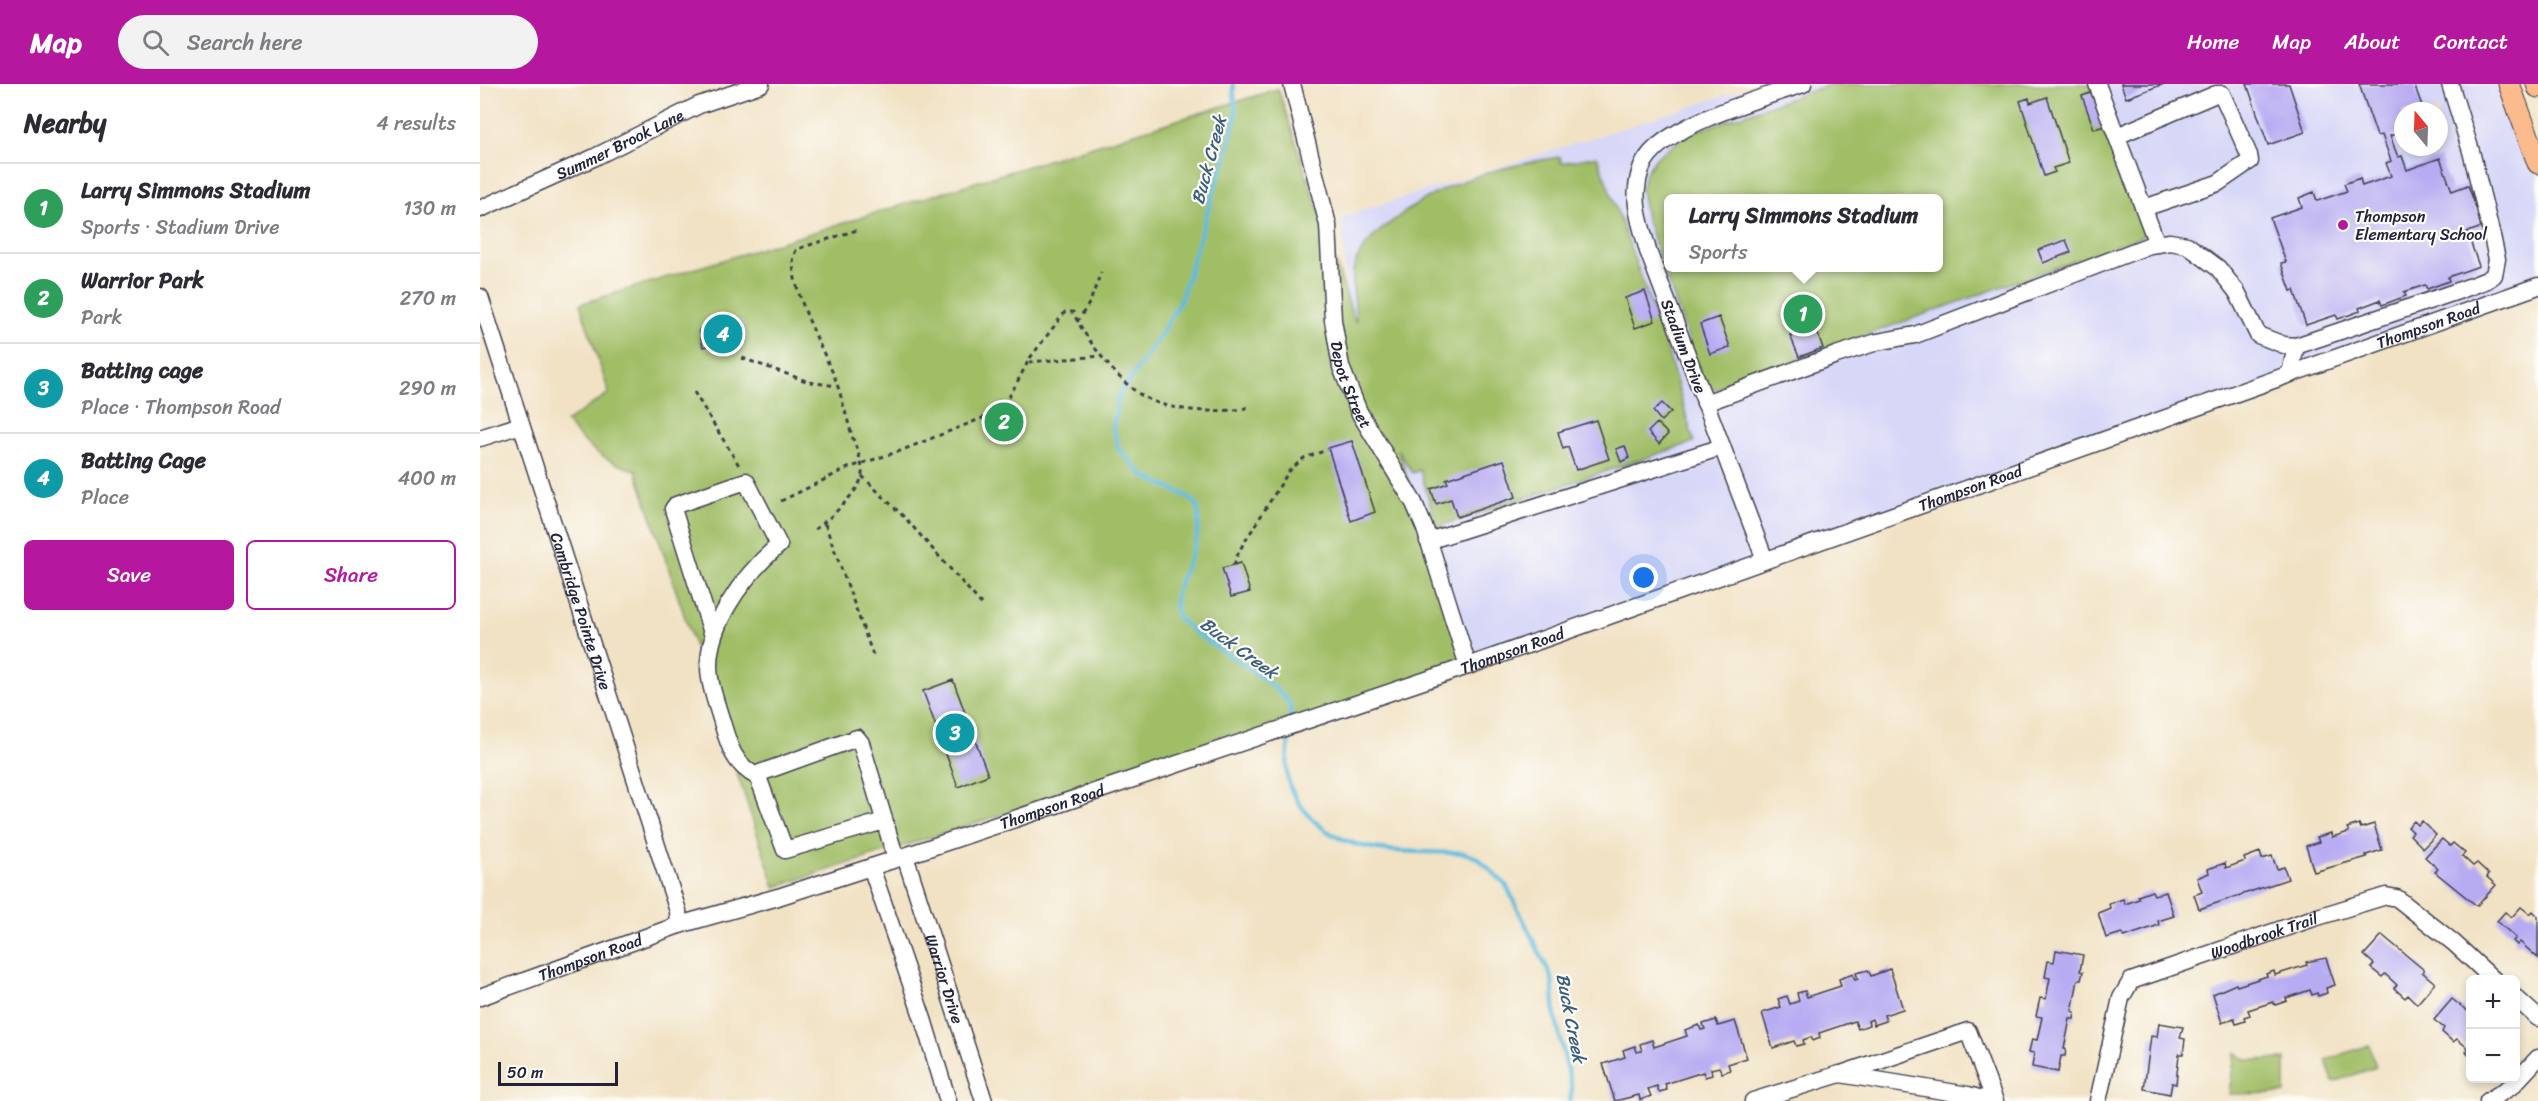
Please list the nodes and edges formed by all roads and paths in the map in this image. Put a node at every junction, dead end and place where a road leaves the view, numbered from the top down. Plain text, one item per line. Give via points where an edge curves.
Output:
1 (761, 84) edge
2 (1292, 84) edge
3 (1803, 84) edge
4 (2097, 84) edge
5 (2450, 84) edge
6 (2509, 84) edge
7 (2220, 89) edge
8 (2118, 136) junction
9 (2538, 163) edge
10 (2144, 208) junction
11 (480, 209) edge
12 (857, 230) dead end
13 (2157, 244) junction
14 (1101, 272) dead end
15 (2538, 286) edge
16 (480, 297) edge
17 (1077, 322) junction
18 (2296, 346) junction
19 (1101, 356) junction
20 (742, 358) dead end
21 (1029, 362) junction
22 (2290, 374) junction
23 (837, 386) junction
24 (694, 392) dead end
25 (1706, 403) junction
26 (1249, 407) dead end
27 (520, 425) junction
28 (480, 438) edge
29 (1722, 447) junction
30 (1327, 450) dead end
31 (861, 464) junction
32 (743, 472) dead end
33 (861, 474) junction
34 (781, 501) dead end
35 (825, 524) junction
36 (815, 529) dead end
37 (1428, 541) junction
38 (1765, 560) junction
39 (1234, 565) dead end
40 (984, 607) dead end
41 (713, 636) junction
42 (874, 658) dead end
43 (1468, 666) junction
44 (758, 777) junction
45 (884, 821) junction
46 (900, 857) junction
47 (871, 867) junction
48 (679, 925) junction
49 (2488, 975) edge
50 (480, 997) edge
51 (2520, 1002) edge
52 (2538, 1018) edge
53 (2538, 1058) edge
54 (1840, 1074) junction
55 (948, 1101) edge
56 (984, 1101) edge
57 (1753, 1101) edge
58 (1989, 1101) edge
59 (1995, 1101) edge
60 (2098, 1101) edge
61 (2488, 1101) edge

1 - 11 street, Summer Brook Lane via 699,105
2 - 37 street, Depot Street via 1328,225 1333,320 1341,367 1368,428 1414,503
3 - 25 street, Stadium Drive via 1683,131 1650,154 1639,178 1637,208 1645,240
4 - 8 street
5 - 18 street via 2471,151 2497,269 2487,280
6 - 9 main road
7 - 8 street
7 - 10 street via 2250,161 2218,183
8 - 10 street
10 - 13 street
12 - 23 path via 797,249 793,255 806,310
13 - 18 street via 2187,245 2218,268 2237,292 2258,334
13 - 25 street via 1915,334 1836,355
14 - 17 path via 1090,302
15 - 22 street, Thompson Road
16 - 27 street, Cambridge Pointe Drive
17 - 19 path
17 - 21 path via 1073,312 1065,312
18 - 22 street
19 - 21 path
19 - 26 path via 1149,399 1183,410
20 - 23 path via 809,382
21 - 31 path via 1007,401 990,415
22 - 38 street, Thompson Road
23 - 31 path
24 - 32 path
25 - 29 street, Stadium Drive
27 - 28 street
27 - 48 street, Cambridge Pointe Drive via 678,911
29 - 37 street
29 - 38 street, Stadium Drive
30 - 39 path via 1304,458 1289,471
31 - 33 path
31 - 34 path
33 - 35 path via 854,490
33 - 40 path
35 - 36 path
35 - 42 path
37 - 43 street, Depot Street
38 - 43 street, Thompson Road
41 - 41 street via 674,509 676,505 746,481 779,545 742,584
41 - 44 street via 710,678 728,745 746,771
43 - 46 street, Thompson Road
44 - 45 street via 785,850
44 - 45 street, Warrior Drive via 856,738 861,743
45 - 46 street, Warrior Drive
46 - 47 street, Thompson Road
46 - 56 street, Warrior Drive
47 - 48 street, Thompson Road
47 - 55 street, Warrior Drive
48 - 50 street, Thompson Road
49 - 60 street, Woodbrook Trail via 2397,898 2386,896 2311,919 2131,981 2121,998
51 - 52 street
53 - 61 street via 2512,1086
54 - 57 street
54 - 58 street
54 - 59 street via 1968,1031

